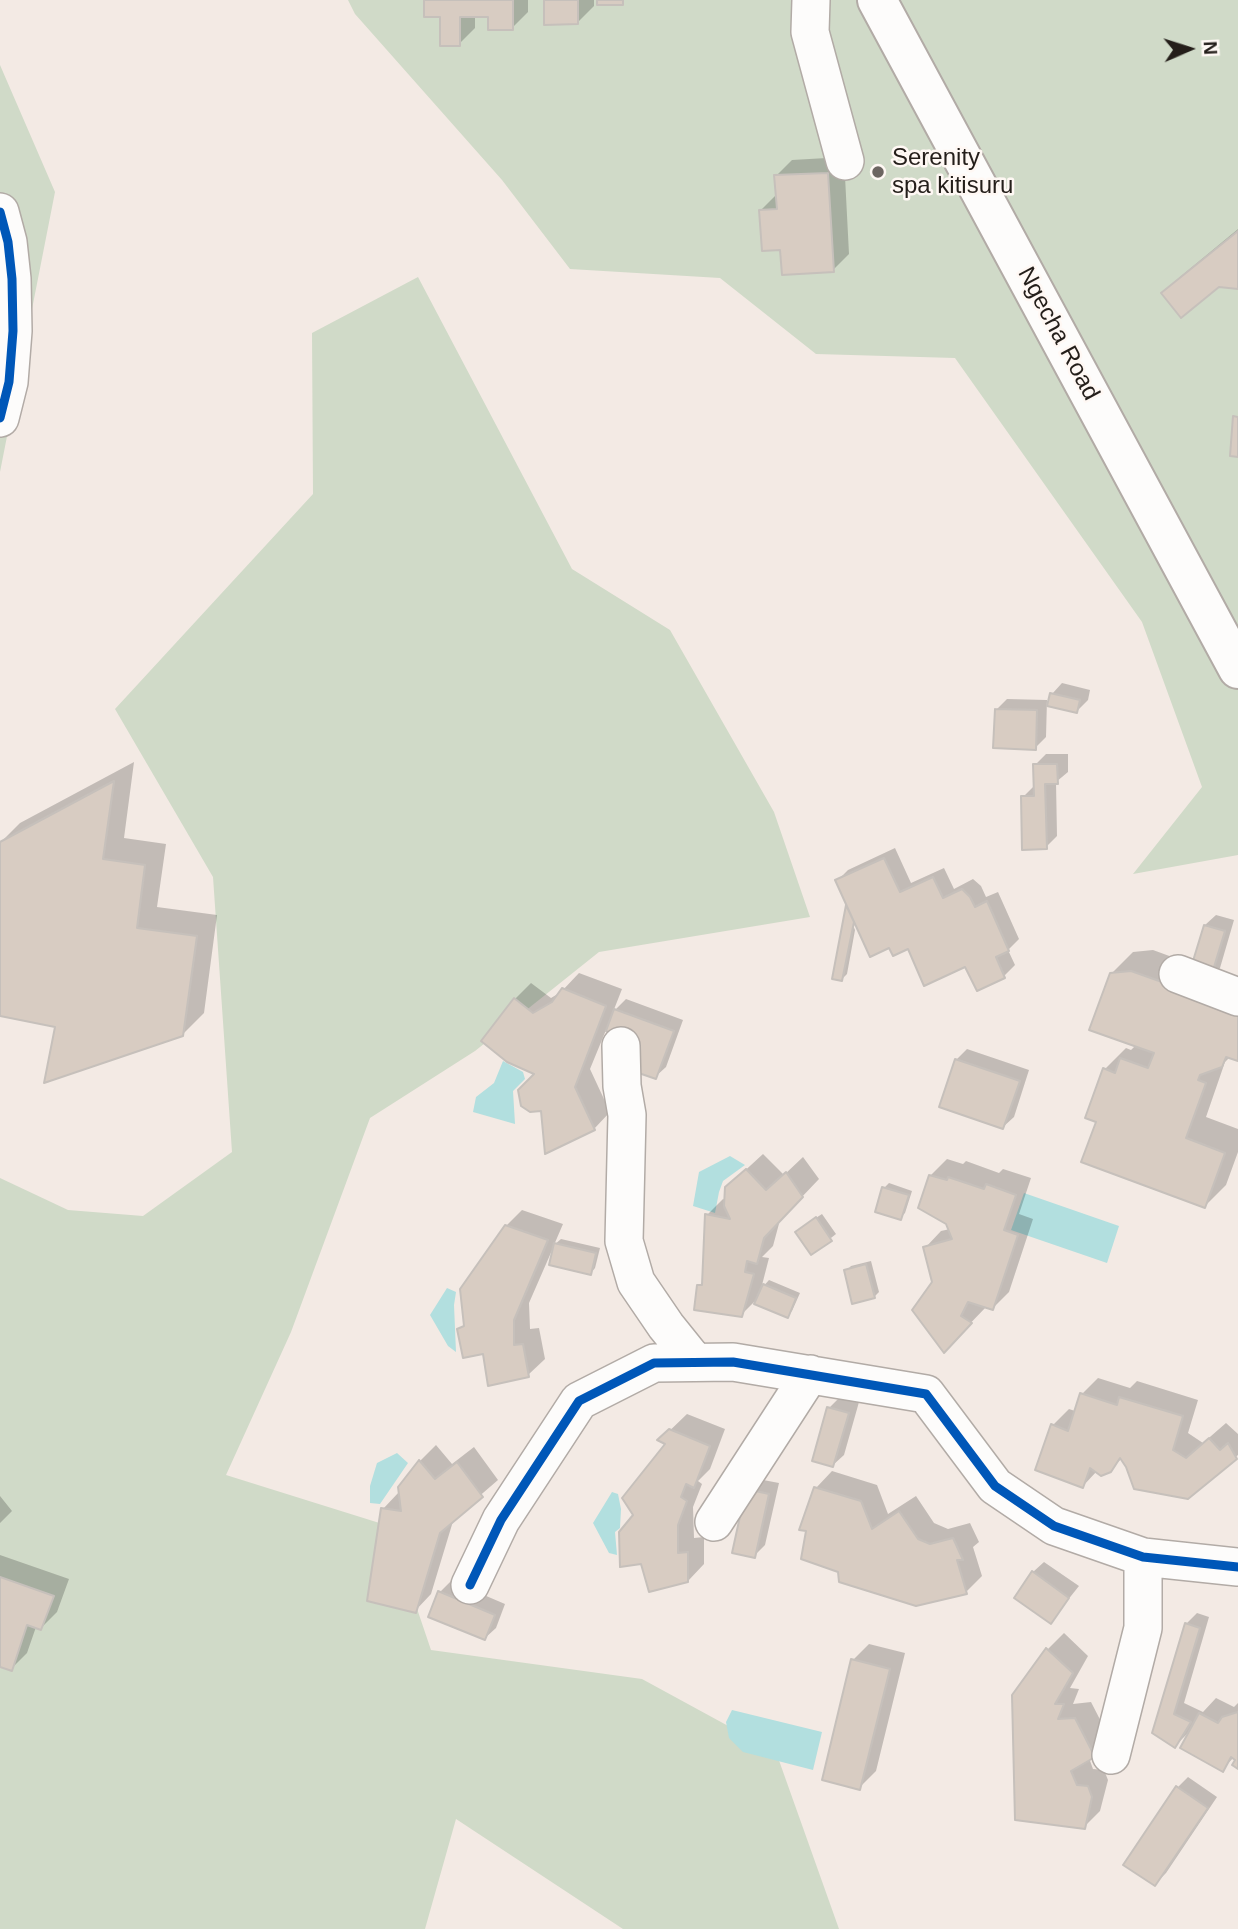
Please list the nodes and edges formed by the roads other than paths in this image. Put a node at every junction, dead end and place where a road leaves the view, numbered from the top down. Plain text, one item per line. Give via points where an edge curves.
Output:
1 (811, 0) edge
2 (877, 0) edge
3 (845, 161) dead end
4 (0, 212) edge
5 (0, 418) edge
6 (1238, 669) edge
7 (1178, 974) dead end
8 (1238, 997) edge
9 (621, 1046) dead end
10 (695, 1362) junction
11 (810, 1374) junction
12 (714, 1522) dead end
13 (1143, 1557) junction
14 (1238, 1567) edge
15 (470, 1585) dead end
16 (1111, 1755) dead end

1 - 3 street via 810,32
2 - 6 main road, Ngecha Road
4 - 5 street via 9,254 13,331 9,382
7 - 8 street
9 - 10 street via 627,1115 624,1241 636,1282
10 - 11 street via 733,1362
10 - 15 street via 654,1363 579,1401 501,1520
11 - 12 street
11 - 13 street via 926,1394 995,1486 1054,1526
13 - 14 street
13 - 16 street via 1143,1628

